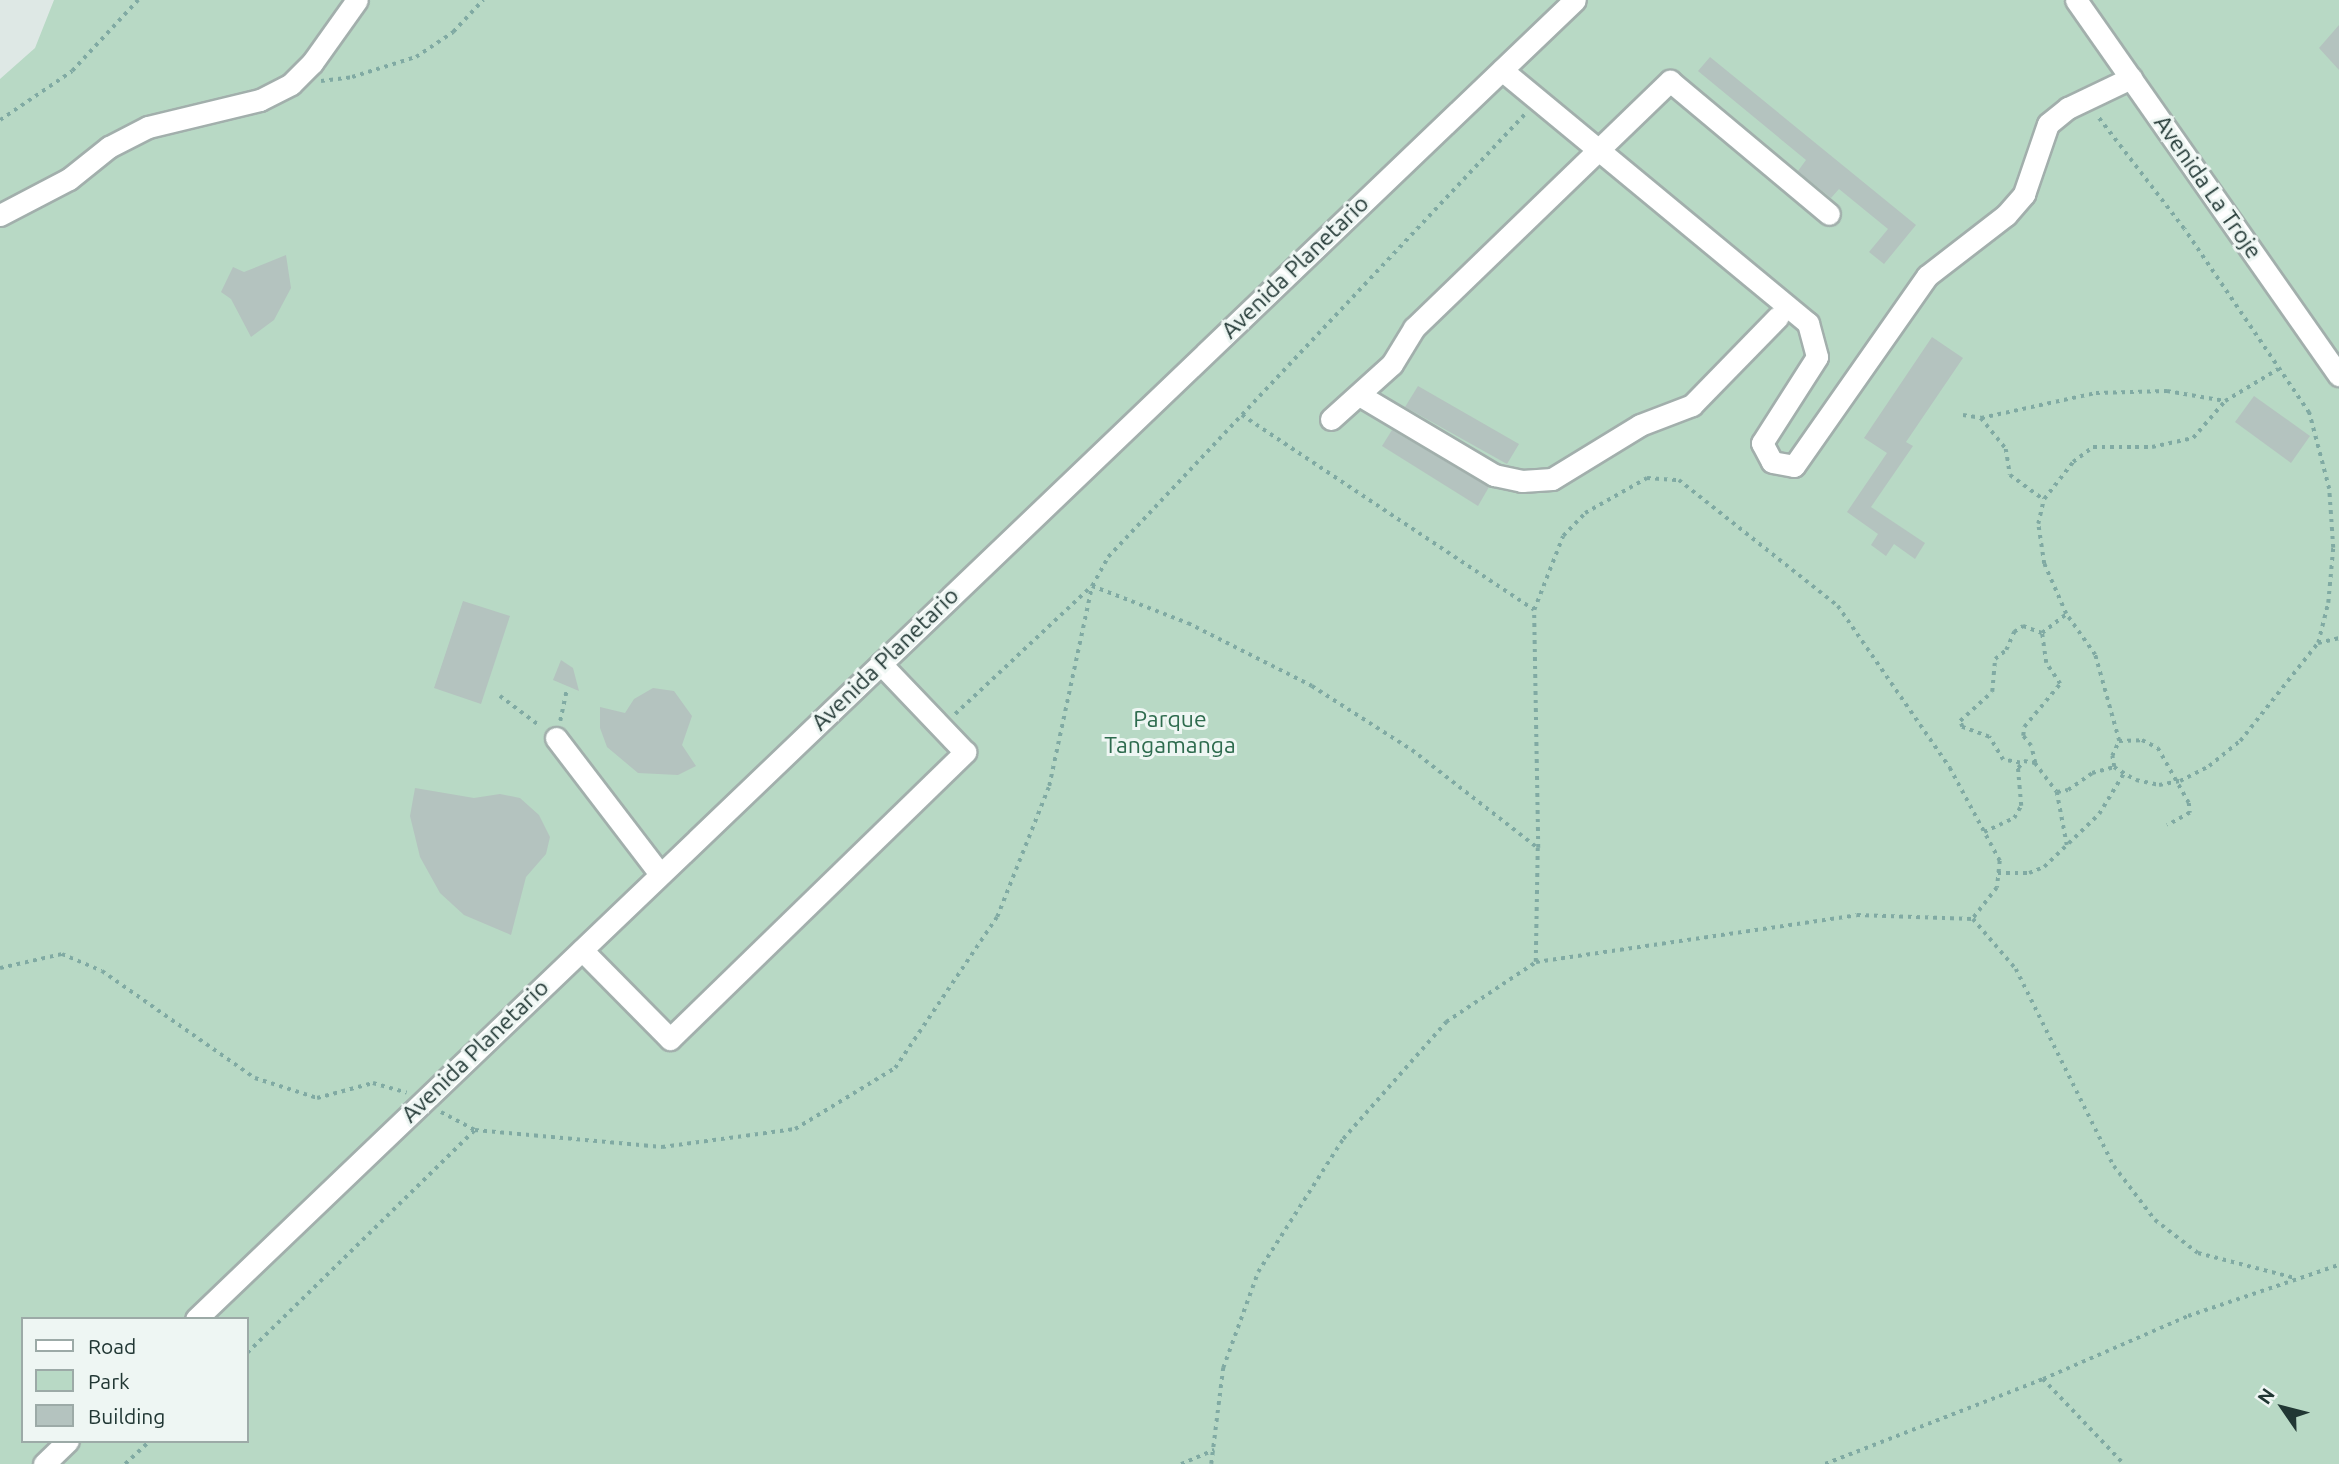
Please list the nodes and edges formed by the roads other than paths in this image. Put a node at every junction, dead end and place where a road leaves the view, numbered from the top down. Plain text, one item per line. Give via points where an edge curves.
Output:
1 (357, 0) edge
2 (1575, 0) edge
3 (2076, 0) edge
4 (1497, 74) junction
5 (2131, 78) junction
6 (1594, 154) junction
7 (1829, 214) dead end
8 (0, 215) edge
9 (1778, 317) junction
10 (1814, 334) junction
11 (2339, 375) edge
12 (1361, 396) junction
13 (1331, 419) dead end
14 (881, 664) junction
15 (556, 738) road end
16 (660, 874) junction
17 (582, 950) junction
18 (198, 1317) edge
19 (66, 1443) edge
20 (44, 1464) edge

1 - 8 street via 312,63 291,84 260,100 148,127 109,147 69,179
2 - 4 street, Avenida Planetario
3 - 5 street, Avenida La Troje
4 - 6 street
4 - 6 street via 1530,110
4 - 14 street, Avenida Planetario
5 - 10 street via 2068,108 2048,124 2024,194 2006,215 1927,276 1794,466 1772,462 1762,443 1817,357
5 - 11 street, Avenida La Troje
6 - 7 street via 1670,80
6 - 9 street
6 - 10 street via 1808,323
6 - 12 street via 1414,328 1392,364
9 - 10 street via 1800,333
9 - 12 street via 1692,405 1640,425 1552,479 1522,481 1494,475
12 - 13 street
14 - 16 street, Avenida Planetario
14 - 17 street via 965,752 670,1039
15 - 16 street
16 - 17 street, Avenida Planetario
17 - 18 street, Avenida Planetario
19 - 20 street

